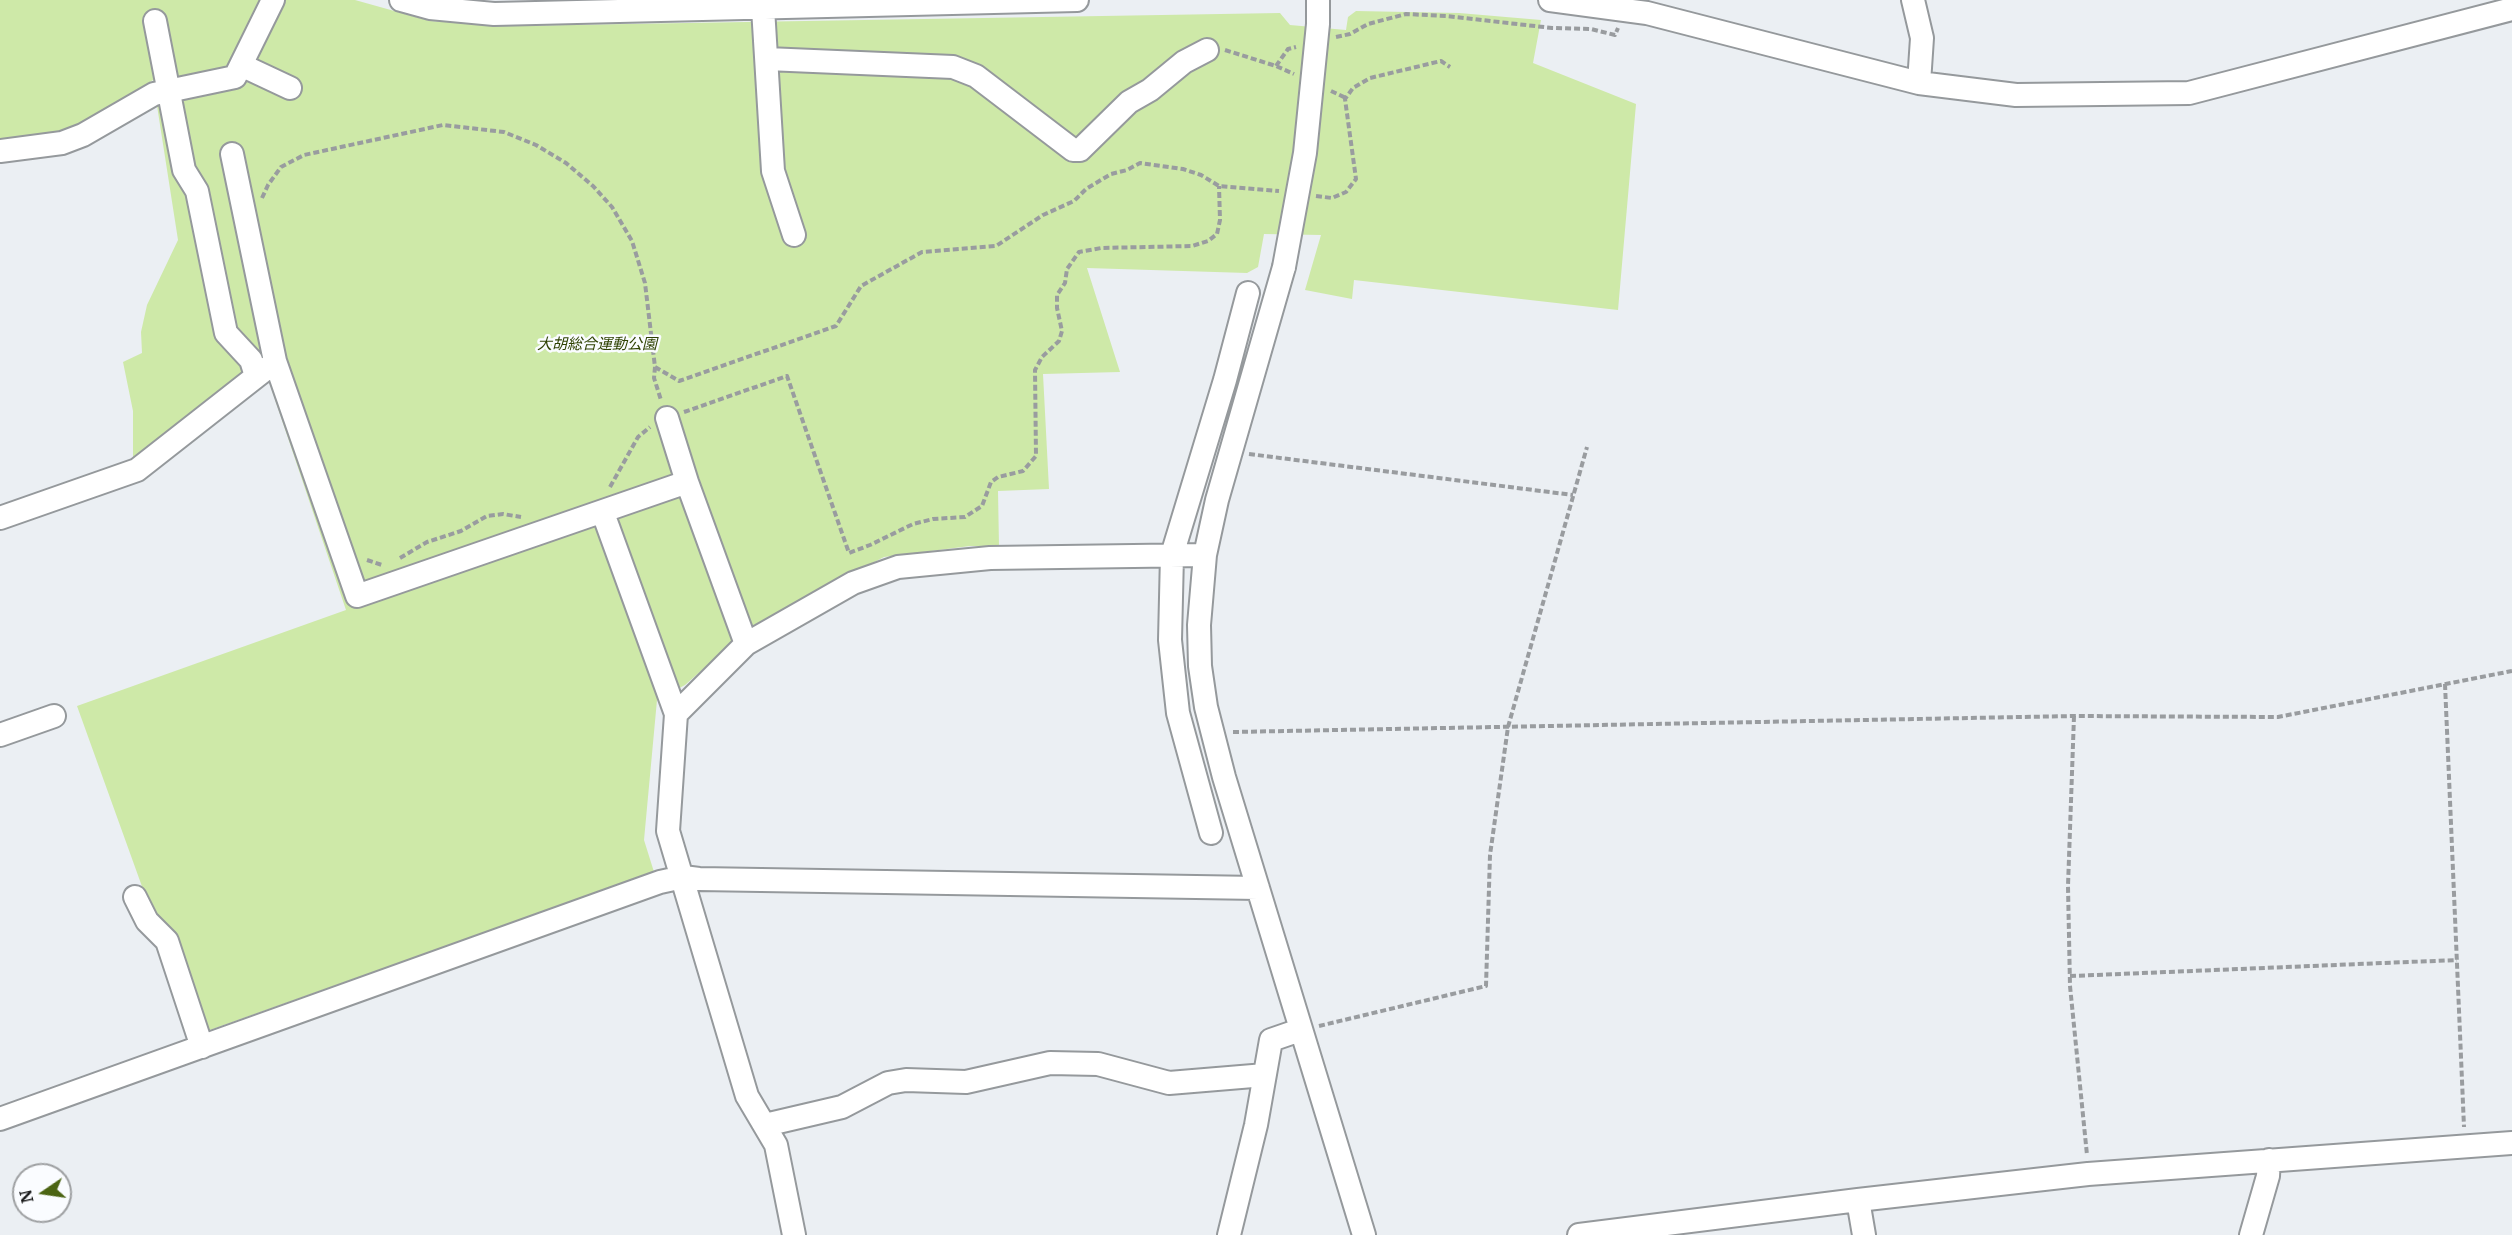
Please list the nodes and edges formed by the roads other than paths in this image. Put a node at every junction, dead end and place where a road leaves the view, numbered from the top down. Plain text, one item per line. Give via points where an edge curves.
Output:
1 (273, 0) edge
2 (401, 0) edge
3 (1077, 0) edge
4 (1318, 0) edge
5 (1550, 0) edge
6 (1913, 0) edge
7 (764, 8) junction
8 (1661, 8) edge
9 (2512, 9) edge
10 (155, 21) dead end
11 (1207, 50) road end
12 (766, 59) junction
13 (241, 65) junction
14 (1919, 83) junction
15 (290, 88) dead end
16 (169, 91) junction
17 (0, 152) edge
18 (232, 154) dead end
19 (794, 235) dead end
20 (1248, 293) dead end
21 (275, 361) junction
22 (256, 376) junction
23 (1225, 380) junction
24 (1250, 386) junction
25 (667, 418) road end
26 (687, 482) junction
27 (602, 502) junction
28 (0, 518) edge
29 (1172, 555) junction
30 (1205, 555) junction
31 (746, 644) junction
32 (1206, 707) junction
33 (1178, 713) junction
34 (675, 714) junction
35 (54, 716) dead end
36 (0, 735) edge
37 (1224, 777) junction
38 (1198, 783) junction
39 (1211, 833) dead end
40 (683, 877) junction
41 (1258, 888) junction
42 (135, 897) dead end
43 (1300, 1030) junction
44 (202, 1047) junction
45 (1265, 1075) junction
46 (0, 1119) edge
47 (765, 1125) junction
48 (2512, 1143) edge
49 (2269, 1160) junction
50 (1858, 1200) junction
51 (794, 1235) edge
52 (1229, 1235) edge
53 (1364, 1235) edge
54 (1579, 1235) edge
55 (1863, 1235) edge
56 (2251, 1235) edge

1 - 13 street
2 - 7 street via 430,8 494,14
3 - 7 street
4 - 24 street, bridge via 1324,31 1305,153 1284,267
5 - 8 street
6 - 14 street via 1922,38
7 - 12 street
8 - 14 street
9 - 14 street via 2189,93 2016,95
10 - 16 street
11 - 12 street via 1129,102 1080,150 1073,150 976,76 953,67
12 - 19 street via 773,171
13 - 15 street
13 - 16 street via 235,77
16 - 17 street via 154,94 84,135 62,143
16 - 22 street via 184,170 197,191 226,333 251,360
18 - 21 street
20 - 23 street
21 - 22 street
21 - 27 street via 357,596
22 - 28 street via 137,470
23 - 24 street
23 - 29 street
24 - 30 street
25 - 26 street
26 - 27 street
26 - 31 street
27 - 34 street
29 - 30 street
29 - 31 street via 990,558 898,567 853,583
29 - 33 street via 1170,640
30 - 32 street via 1198,626
31 - 34 street
32 - 33 street
32 - 37 street
33 - 38 street
34 - 40 street via 668,831
35 - 36 street
37 - 38 street
37 - 41 street
38 - 39 street
40 - 41 street
40 - 44 street
40 - 47 street via 747,1096
41 - 43 street
42 - 44 street via 147,921 167,941
43 - 45 street via 1271,1040
43 - 53 street
44 - 46 street
45 - 47 street via 1169,1083 1098,1064 1050,1063 966,1082 888,1083 842,1107
45 - 52 street
47 - 51 street via 776,1145
48 - 49 street
49 - 50 street via 2088,1174
49 - 56 street
50 - 54 street
50 - 55 street

